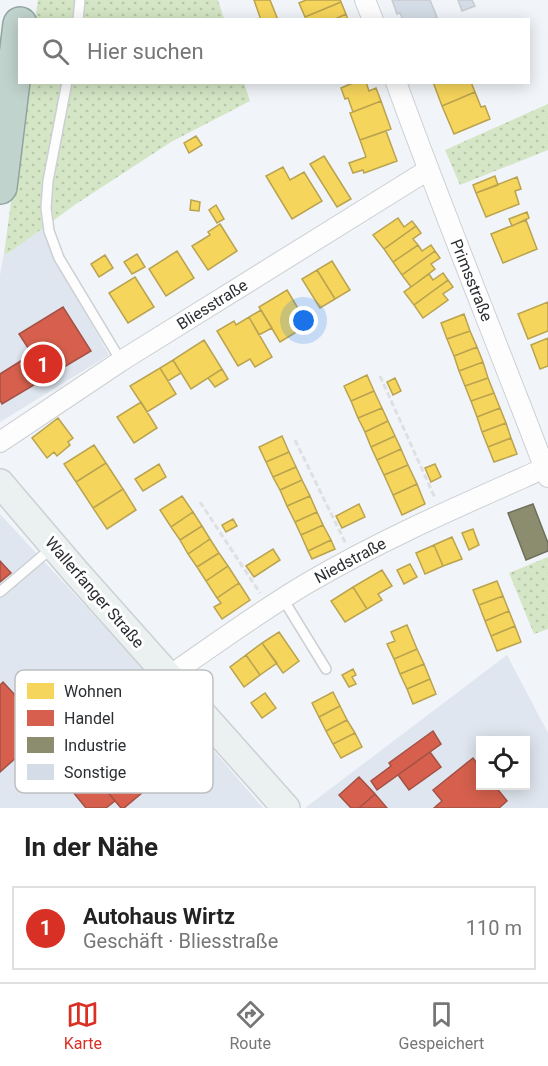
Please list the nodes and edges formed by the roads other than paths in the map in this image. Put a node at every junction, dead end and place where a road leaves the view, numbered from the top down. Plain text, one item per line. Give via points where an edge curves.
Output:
1 (22, 0) edge
2 (80, 0) edge
3 (365, 0) edge
4 (20, 18) edge
5 (78, 18) edge
6 (372, 18) edge
7 (18, 40) edge
8 (67, 84) edge
9 (397, 84) edge
10 (428, 170) junction
11 (0, 187) edge
12 (121, 361) junction
13 (0, 442) edge
14 (546, 473) edge
15 (3, 492) edge
16 (54, 546) junction
17 (0, 592) edge
18 (276, 603) junction
19 (326, 669) dead end
20 (164, 670) edge
21 (178, 670) edge
22 (213, 726) edge
23 (286, 808) edge

1 - 4 highway
2 - 5 lane
3 - 6 street
7 - 11 highway
8 - 12 lane via 48,180 49,231 60,258
9 - 10 street, Primsstraße
10 - 12 street, Bliesstraße
10 - 14 street, Primsstraße
12 - 13 street, Bliesstraße
14 - 18 street, Niedstraße via 442,513
15 - 16 main road, Wallerfanger Straße
16 - 17 lane
16 - 20 main road, Wallerfanger Straße
18 - 19 lane
18 - 21 street, Niedstraße
22 - 23 main road, Wallerfanger Straße

